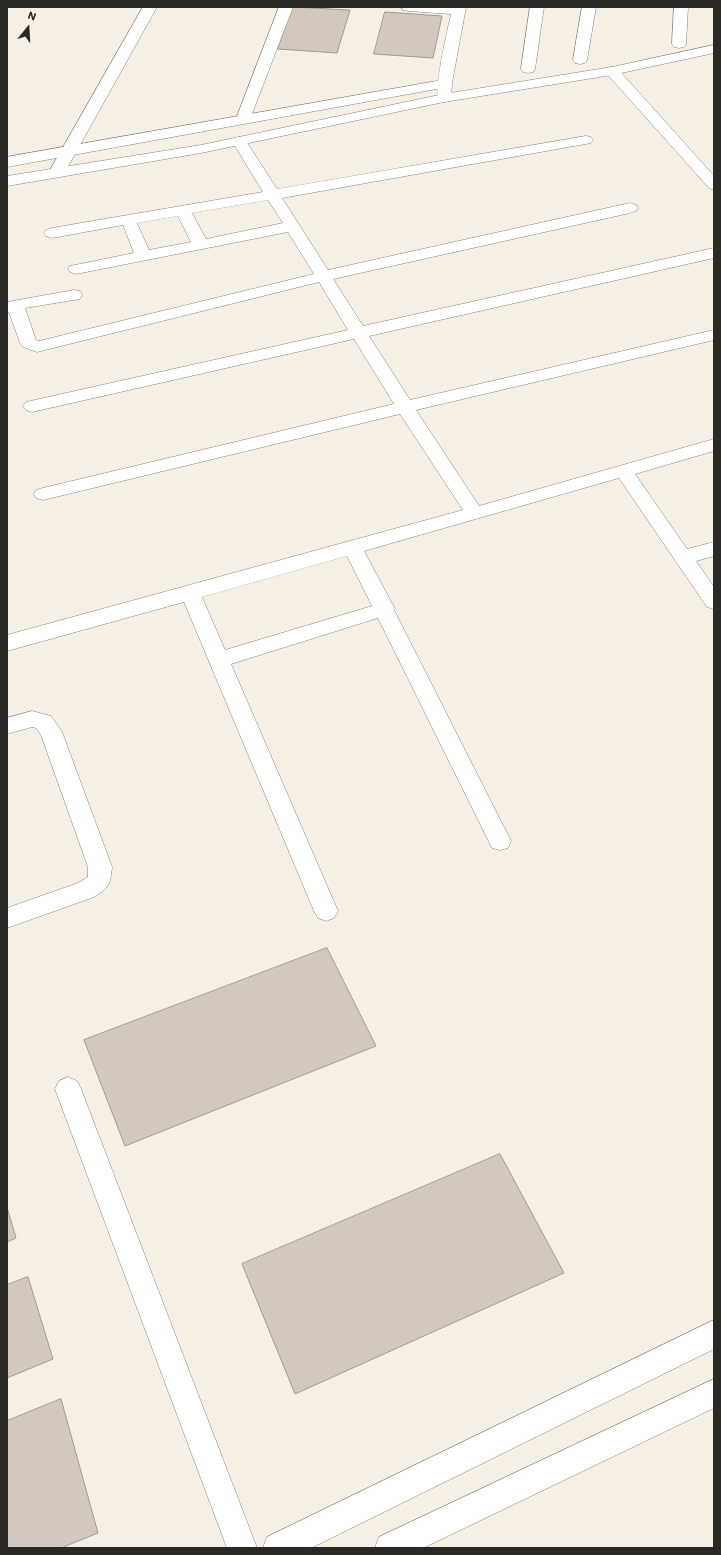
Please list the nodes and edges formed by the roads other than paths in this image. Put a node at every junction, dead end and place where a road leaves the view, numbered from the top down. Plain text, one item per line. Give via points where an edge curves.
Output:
1 (150, 7) edge
2 (286, 7) edge
3 (408, 7) edge
4 (537, 7) edge
5 (589, 7) edge
6 (681, 7) edge
7 (459, 9) edge
8 (714, 37) edge
9 (679, 44) junction
10 (714, 49) edge
11 (641, 50) dead end
12 (596, 58) dead end
13 (580, 60) junction
14 (565, 63) dead end
15 (543, 66) dead end
16 (528, 69) junction
17 (612, 71) junction
18 (513, 72) dead end
19 (460, 81) dead end
20 (445, 83) junction
21 (444, 98) junction
22 (243, 119) junction
23 (586, 140) dead end
24 (239, 141) junction
25 (69, 150) junction
26 (7, 162) edge
27 (57, 172) junction
28 (7, 181) edge
29 (714, 185) edge
30 (274, 194) junction
31 (630, 208) dead end
32 (183, 210) junction
33 (128, 220) junction
34 (293, 226) junction
35 (52, 233) dead end
36 (201, 245) junction
37 (714, 253) edge
38 (143, 255) junction
39 (76, 269) dead end
40 (324, 276) junction
41 (74, 295) dead end
42 (11, 306) edge
43 (358, 332) junction
44 (714, 335) edge
45 (32, 406) dead end
46 (405, 407) junction
47 (714, 445) edge
48 (623, 471) junction
49 (42, 494) dead end
50 (474, 514) junction
51 (353, 548) junction
52 (714, 549) edge
53 (683, 557) junction
54 (190, 593) junction
55 (714, 602) edge
56 (385, 609) junction
57 (7, 643) edge
58 (218, 660) junction
59 (7, 726) edge
60 (500, 841) dead end
61 (326, 911) dead end
62 (7, 918) edge
63 (68, 1089) dead end
64 (714, 1334) edge
65 (714, 1393) edge
66 (242, 1548) edge
67 (278, 1548) edge
68 (390, 1548) edge

1 - 25 street
2 - 22 street
3 - 7 street
4 - 16 street
5 - 13 street
6 - 9 street
7 - 20 street
8 - 9 street
9 - 11 street
10 - 17 street
12 - 13 street
13 - 14 street
15 - 16 street
16 - 18 street
17 - 21 street
17 - 29 street
19 - 20 street
20 - 21 street
20 - 22 street
21 - 24 street
22 - 25 street
23 - 30 street
24 - 27 street
24 - 30 street
25 - 26 street
25 - 27 street
27 - 28 street
30 - 32 street
30 - 34 street
31 - 40 street
32 - 33 street
32 - 36 street
33 - 35 street
33 - 38 street
34 - 36 street
34 - 40 street
36 - 38 street
37 - 43 street
38 - 39 street
40 - 42 street via 37,347 29,343
40 - 43 street
41 - 42 street
43 - 45 street
43 - 46 street
44 - 46 street
46 - 49 street
46 - 50 street
47 - 48 street
48 - 50 street
48 - 53 street
50 - 51 street
51 - 54 street
51 - 56 street
52 - 53 street
53 - 55 street
54 - 57 street
54 - 58 street
56 - 58 street
56 - 60 street
58 - 61 street
59 - 62 street via 32,719 43,722 51,732 100,867 99,882 86,890
63 - 66 street
64 - 67 street
65 - 68 street

